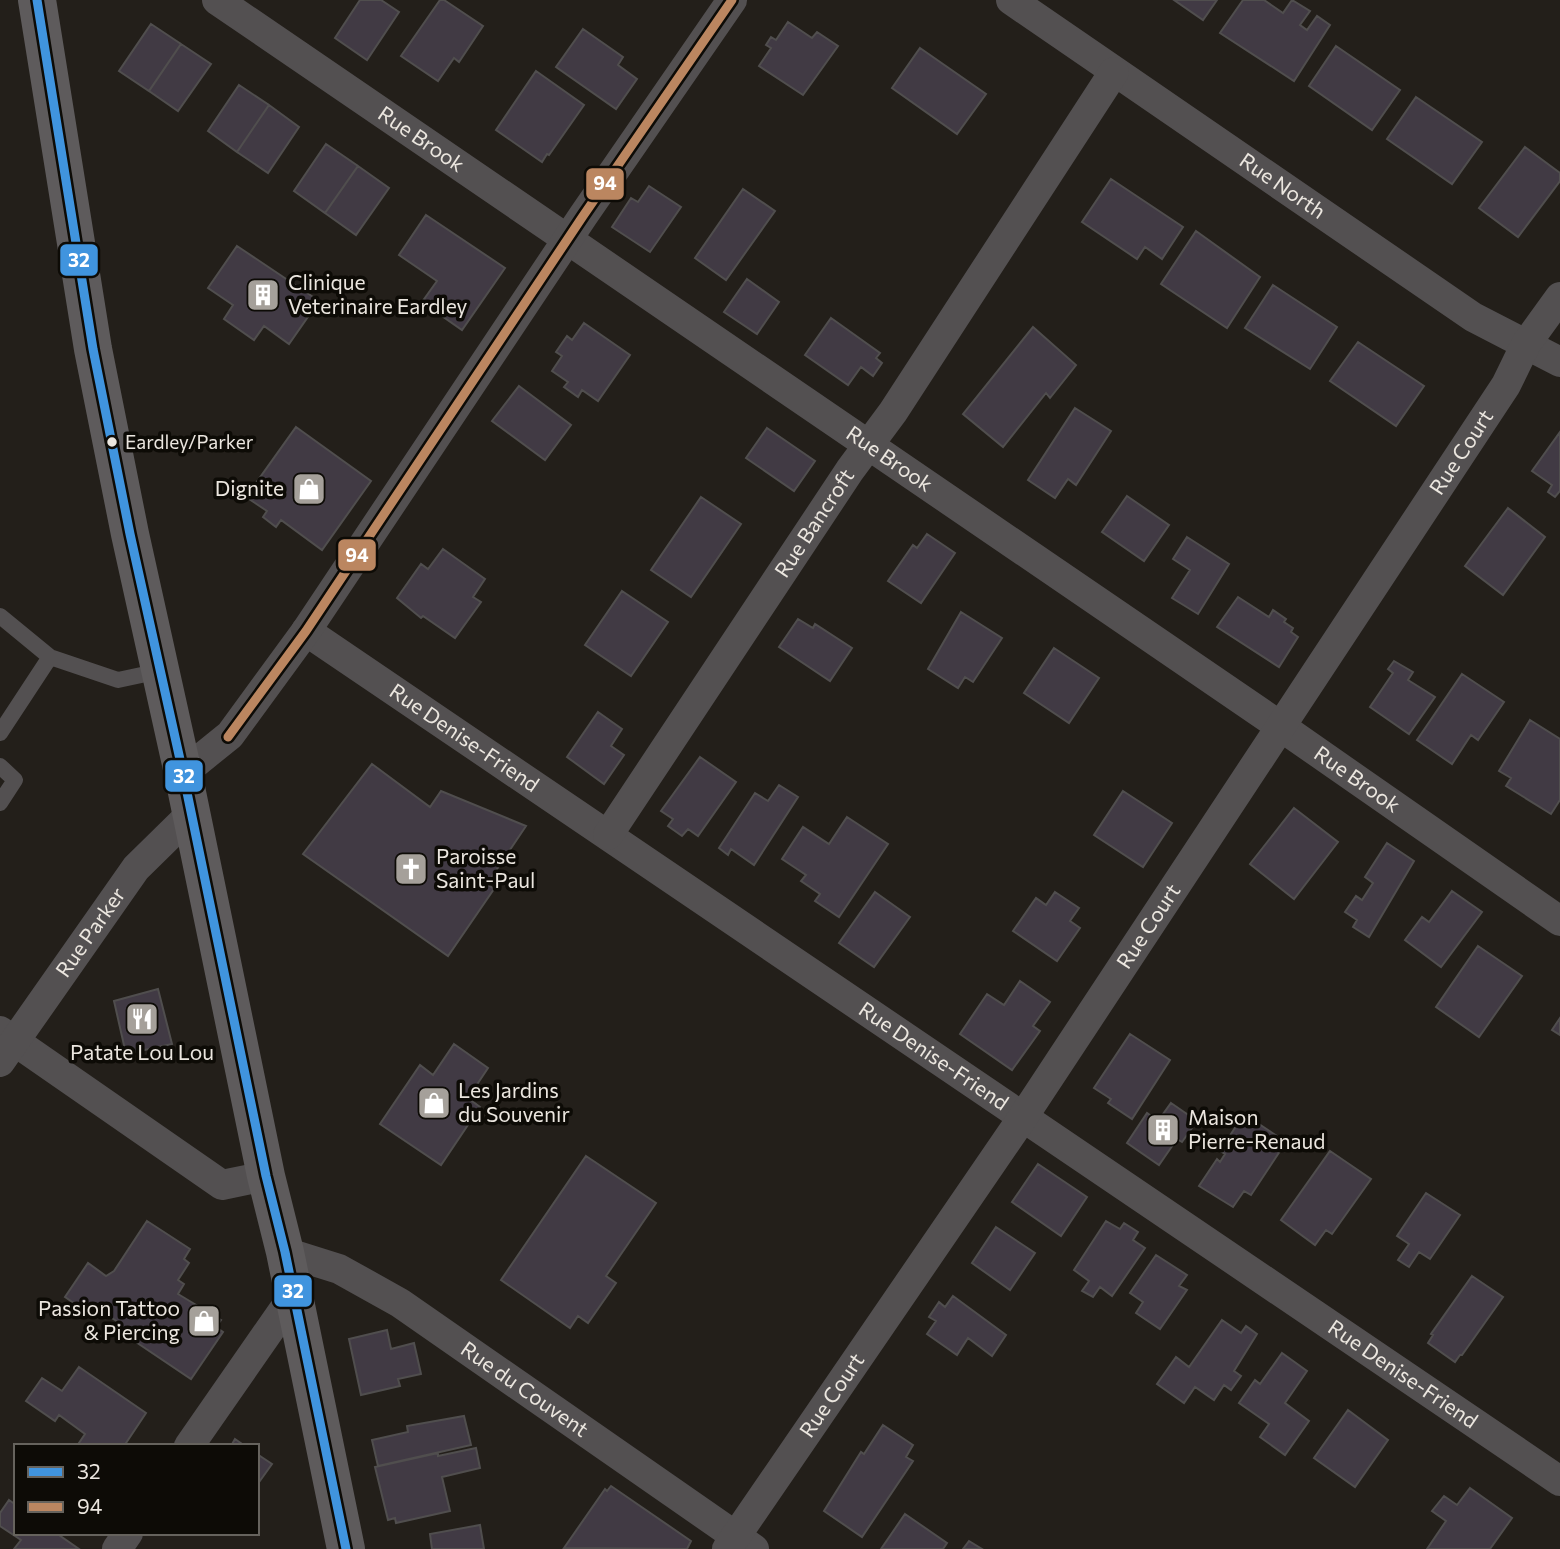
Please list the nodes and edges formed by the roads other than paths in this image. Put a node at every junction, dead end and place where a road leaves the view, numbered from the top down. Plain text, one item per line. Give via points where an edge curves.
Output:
1 (37, 0) edge
2 (217, 0) edge
3 (732, 0) edge
4 (1011, 0) edge
5 (1114, 72) junction
6 (567, 239) junction
7 (1560, 297) edge
8 (1526, 344) junction
9 (1560, 362) edge
10 (870, 446) junction
11 (0, 616) edge
12 (306, 631) junction
13 (50, 657) junction
14 (160, 671) junction
15 (1280, 726) junction
16 (0, 733) edge
17 (0, 766) edge
18 (183, 773) junction
19 (0, 803) edge
20 (191, 814) junction
21 (608, 835) junction
22 (1560, 922) edge
23 (5, 1045) edge
24 (1023, 1117) junction
25 (265, 1176) junction
26 (285, 1252) junction
27 (294, 1295) junction
28 (190, 1444) edge
29 (1560, 1482) edge
30 (739, 1545) edge
31 (346, 1549) edge

1 - 14 main road via 93,349
2 - 6 street, Rue Brook
3 - 6 street
4 - 5 street, Rue North
5 - 8 street, Rue North via 1473,317
5 - 10 street, Rue Bancroft
6 - 10 street, Rue Brook
6 - 12 street
7 - 8 street, Rue Court
8 - 9 street, Rue North
8 - 15 street, Rue Court via 1506,385
10 - 15 street, Rue Brook
10 - 21 street, Rue Bancroft
11 - 13 lane
12 - 18 street via 230,735
12 - 21 street, Rue Denise-Friend
13 - 14 lane via 118,680
13 - 16 lane
14 - 18 main road
15 - 22 street, Rue Brook
15 - 24 street, Rue Court
17 - 19 lane via 15,780
18 - 20 main road
20 - 23 street, Rue Parker via 135,868
20 - 25 main road
21 - 24 street, Rue Denise-Friend
23 - 25 street via 222,1185
24 - 29 street, Rue Denise-Friend
24 - 30 street, Rue Court
25 - 26 main road
26 - 27 main road
26 - 30 street, Rue du Couvent via 338,1269 400,1303
27 - 28 street
27 - 31 main road

